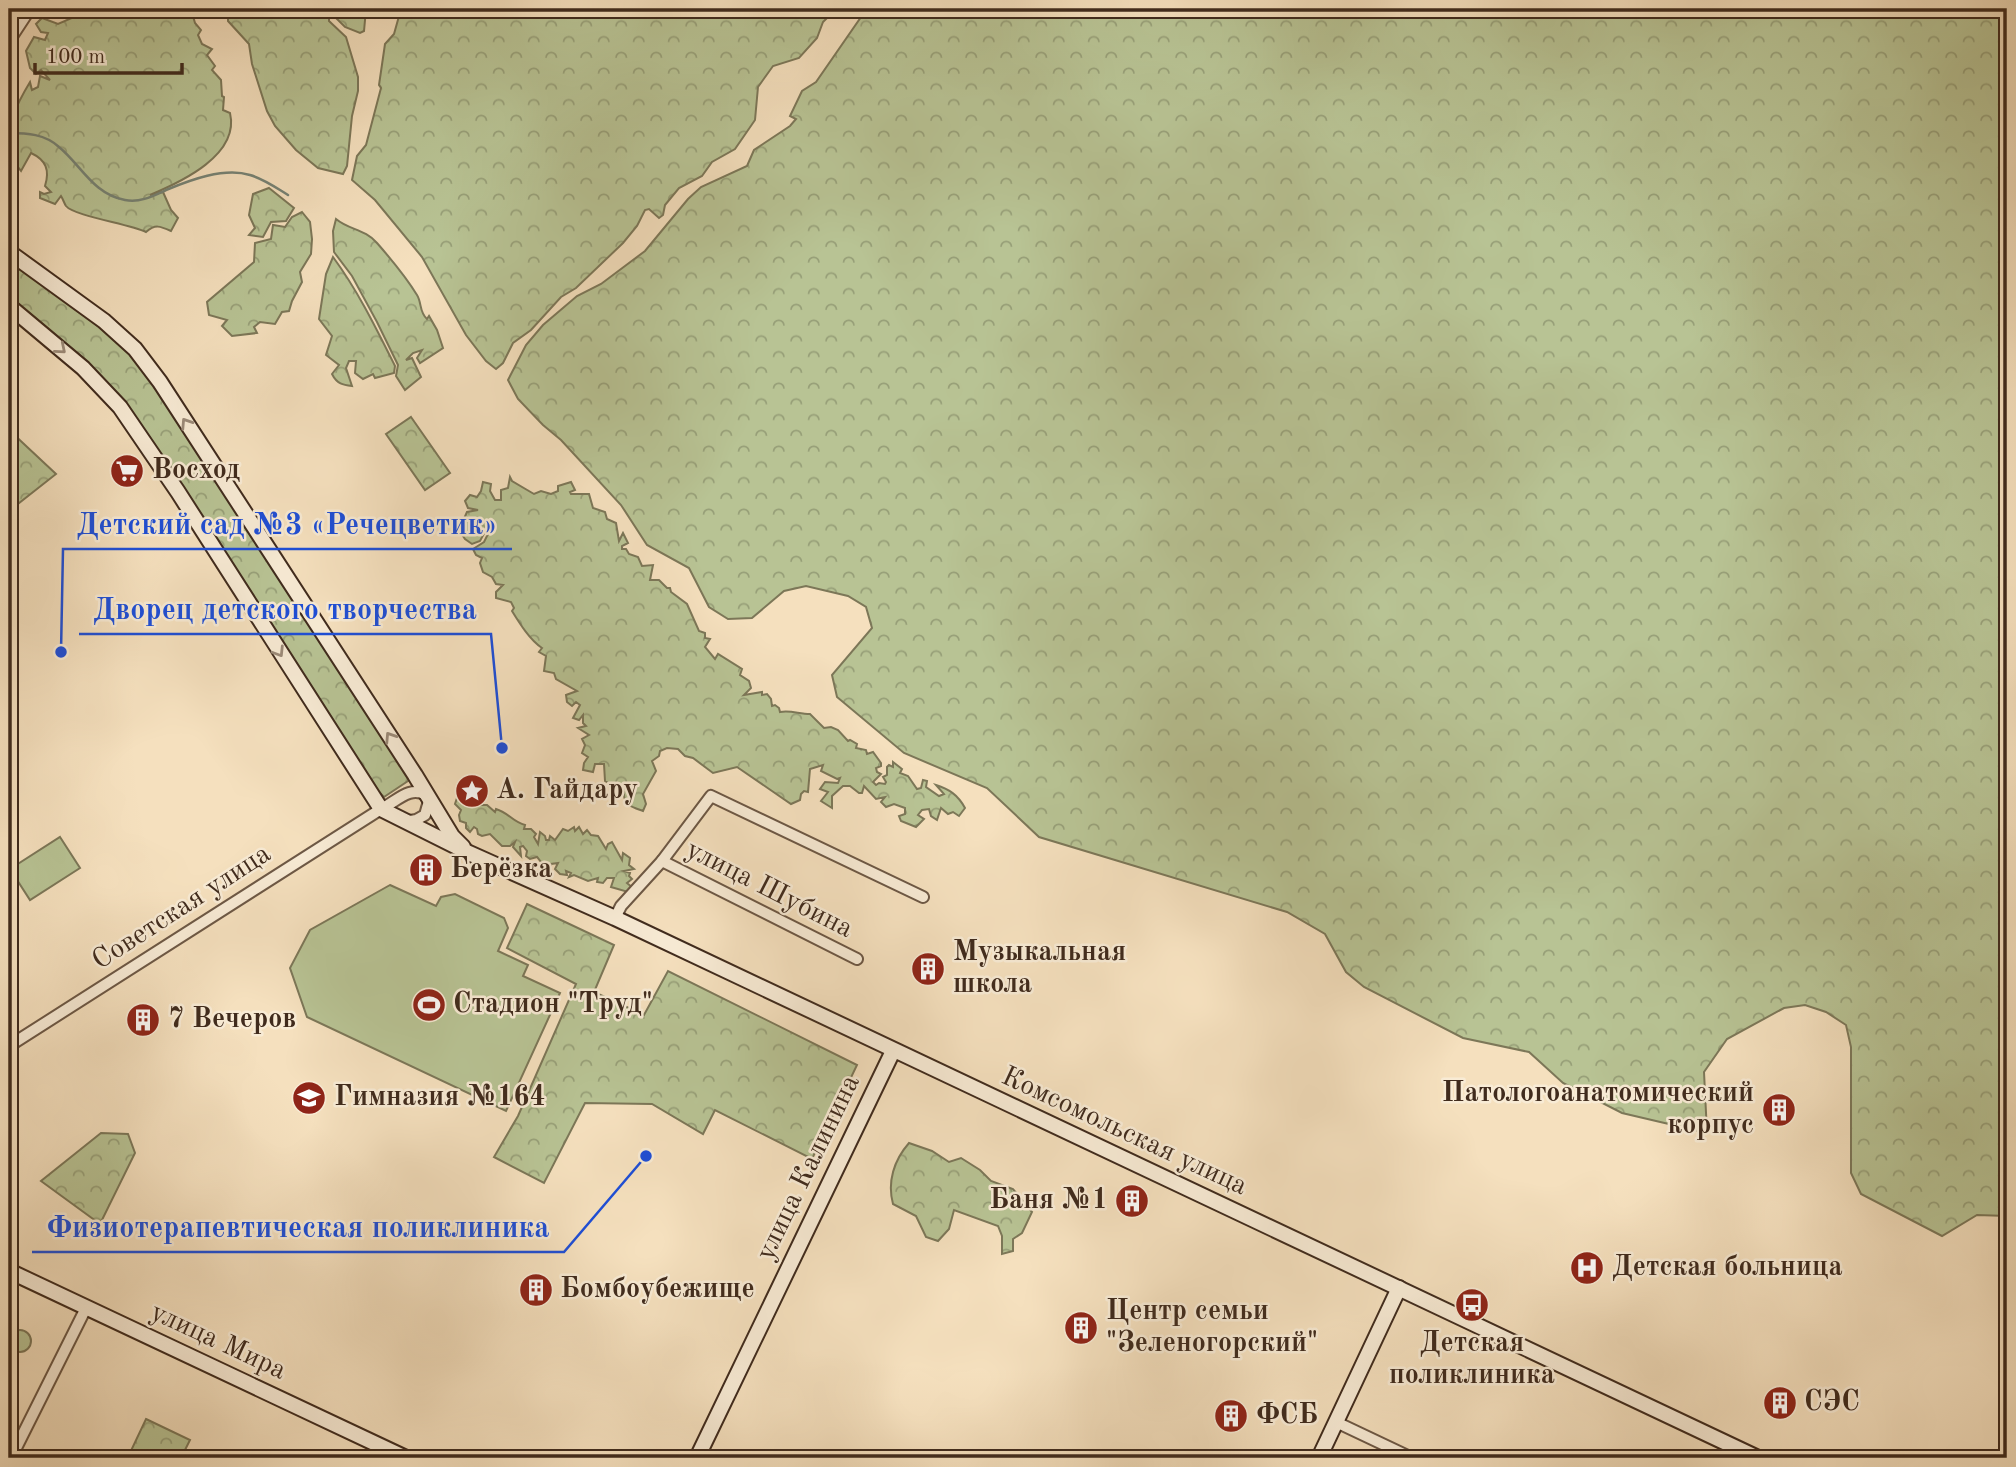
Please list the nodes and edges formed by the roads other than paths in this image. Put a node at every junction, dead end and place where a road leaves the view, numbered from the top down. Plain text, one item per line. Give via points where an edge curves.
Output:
1 (30, 9) edge
2 (9, 41) edge
3 (9, 252) edge
4 (9, 306) edge
5 (428, 798) junction
6 (381, 809) junction
7 (404, 822) junction
8 (469, 853) junction
9 (662, 862) junction
10 (923, 897) dead end
11 (615, 918) junction
12 (857, 959) dead end
13 (9, 1046) edge
14 (893, 1051) junction
15 (9, 1271) edge
16 (1399, 1288) junction
17 (86, 1308) junction
18 (1335, 1422) junction
19 (11, 1458) edge
20 (406, 1458) edge
21 (697, 1458) edge
22 (1319, 1458) edge
23 (1412, 1458) edge
24 (1758, 1458) edge

1 - 2 street
5 -> 3 street, Комсомольская улица via 135,349
4 -> 6 street, Комсомольская улица via 83,368 120,407
5 - 6 street, Советская улица via 420,791 411,792
5 - 7 street via 425,814
5 - 8 street, Комсомольская улица
6 - 7 street, Комсомольская улица
6 - 13 street, Советская улица
7 - 8 street, Комсомольская улица
8 - 11 street, Комсомольская улица
9 - 10 street via 711,796
9 - 11 street
9 - 12 street, улица Шубина
11 - 14 street, Комсомольская улица
14 - 16 street, Комсомольская улица
14 - 21 street, улица Калинина
15 - 17 street, улица Мира
16 - 18 street
16 - 24 street, Комсомольская улица
17 - 19 street
17 - 20 street, улица Мира
18 - 22 street
18 - 23 street

